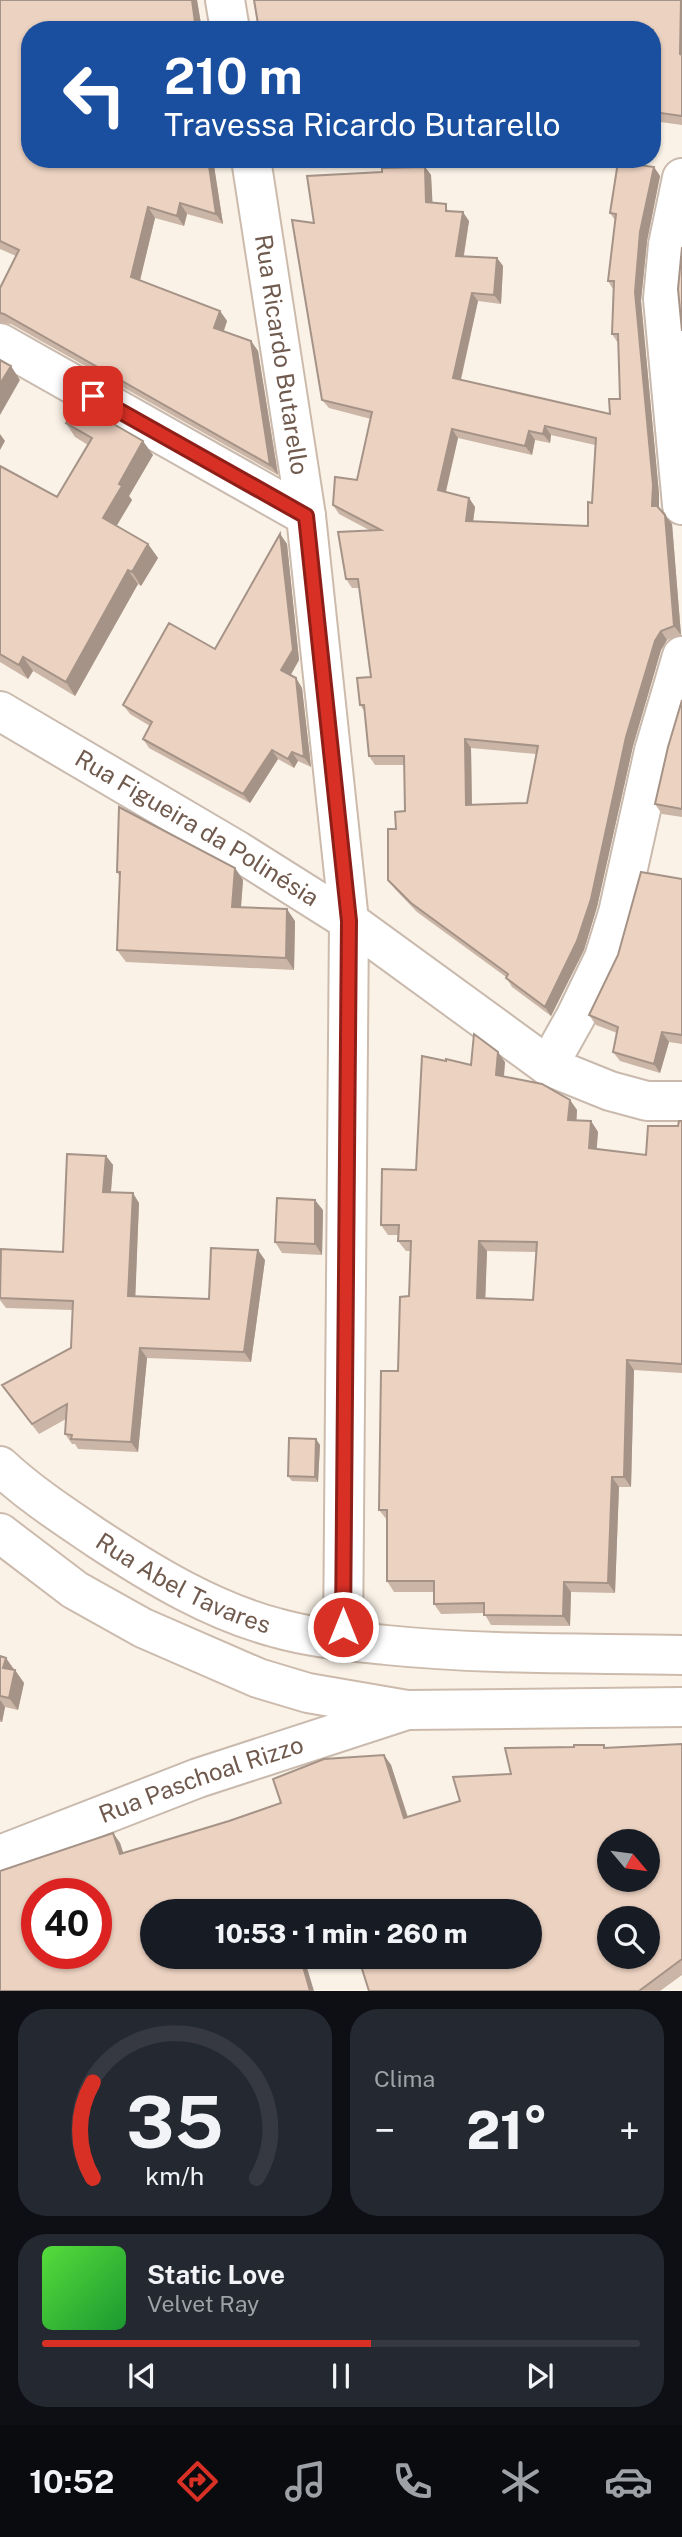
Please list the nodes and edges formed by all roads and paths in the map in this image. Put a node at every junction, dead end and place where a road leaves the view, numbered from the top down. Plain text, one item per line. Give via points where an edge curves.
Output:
1 (225, 0) edge
2 (228, 21) edge
3 (252, 168) edge
4 (682, 178) edge
5 (0, 343) edge
6 (682, 505) edge
7 (306, 516) junction
8 (682, 656) edge
9 (0, 711) edge
10 (349, 921) junction
11 (548, 1066) junction
12 (682, 1101) edge
13 (0, 1466) edge
14 (0, 1534) edge
15 (343, 1641) junction
16 (682, 1654) edge
17 (682, 1707) edge
18 (407, 1710) junction
19 (0, 1855) edge

1 - 2 street
3 - 7 street, Rua Ricardo Butarello
4 - 6 street via 663,299
5 - 7 street
7 - 10 street, Rua Ricardo Butarello
8 - 11 street via 604,958
9 - 10 street, Rua Figueira da Polinésia
10 - 11 street, Rua Figueira da Polinésia
10 - 15 street, Rua Ricardo Butarello
11 - 12 street, Rua Figueira da Polinésia via 647,1101
13 - 15 street, Rua Abel Tavares via 44,1503 177,1587 276,1628
14 - 18 street via 75,1590 143,1628 245,1672 308,1693
15 - 16 street, Rua Abel Tavares via 485,1653
17 - 18 street
18 - 19 street, Rua Paschoal Rizzo via 198,1778

